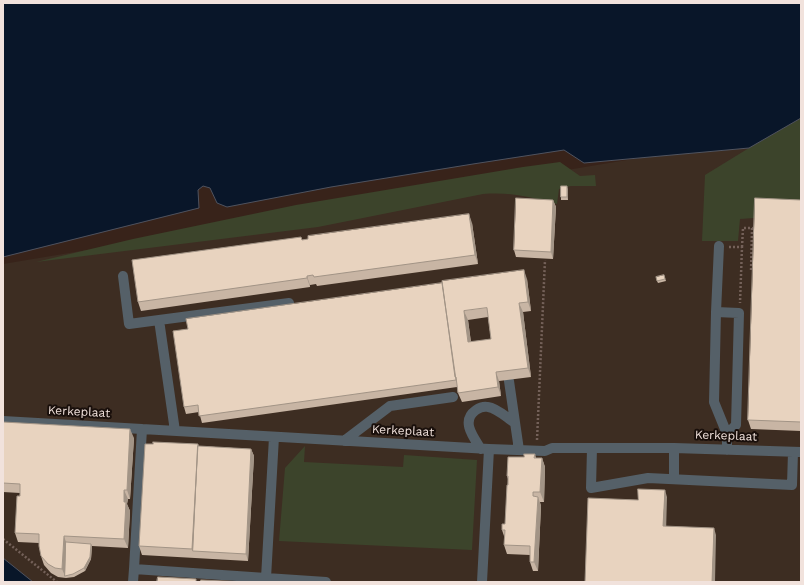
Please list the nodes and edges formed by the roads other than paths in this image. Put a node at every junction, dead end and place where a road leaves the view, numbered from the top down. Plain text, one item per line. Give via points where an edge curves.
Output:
1 (719, 246) road end
2 (123, 276) dead end
3 (289, 302) dead end
4 (716, 312) junction
5 (159, 320) junction
6 (509, 381) edge
7 (453, 397) dead end
8 (3, 421) edge
9 (515, 423) junction
10 (142, 429) junction
11 (175, 431) junction
12 (727, 434) junction
13 (274, 437) junction
14 (344, 441) junction
15 (592, 448) junction
16 (674, 448) junction
17 (485, 449) junction
18 (519, 450) junction
19 (727, 450) junction
20 (797, 452) edge
21 (674, 478) junction
22 (134, 569) junction
23 (266, 578) junction
24 (133, 582) edge
25 (326, 582) edge
26 (482, 582) edge

1 - 4 street
2 - 5 street via 129,324
3 - 5 street
4 - 12 street via 714,402
4 - 12 street via 739,313 736,425
5 - 11 street
6 - 9 street
7 - 14 street via 390,406
8 - 10 street, Kerkeplaat
9 - 17 street via 488,407 474,412 468,426
9 - 18 street
10 - 11 street, Kerkeplaat
10 - 22 street
11 - 13 street, Kerkeplaat
12 - 19 street
13 - 14 street, Kerkeplaat
13 - 23 street
14 - 17 street, Kerkeplaat
15 - 16 street, Kerkeplaat
15 - 18 street, Kerkeplaat
15 - 21 street via 591,488 648,478
16 - 19 street, Kerkeplaat
16 - 21 street
17 - 18 street, Kerkeplaat
17 - 26 street
19 - 20 street, Kerkeplaat
20 - 21 street via 792,485
22 - 23 street
22 - 24 street
23 - 25 street

